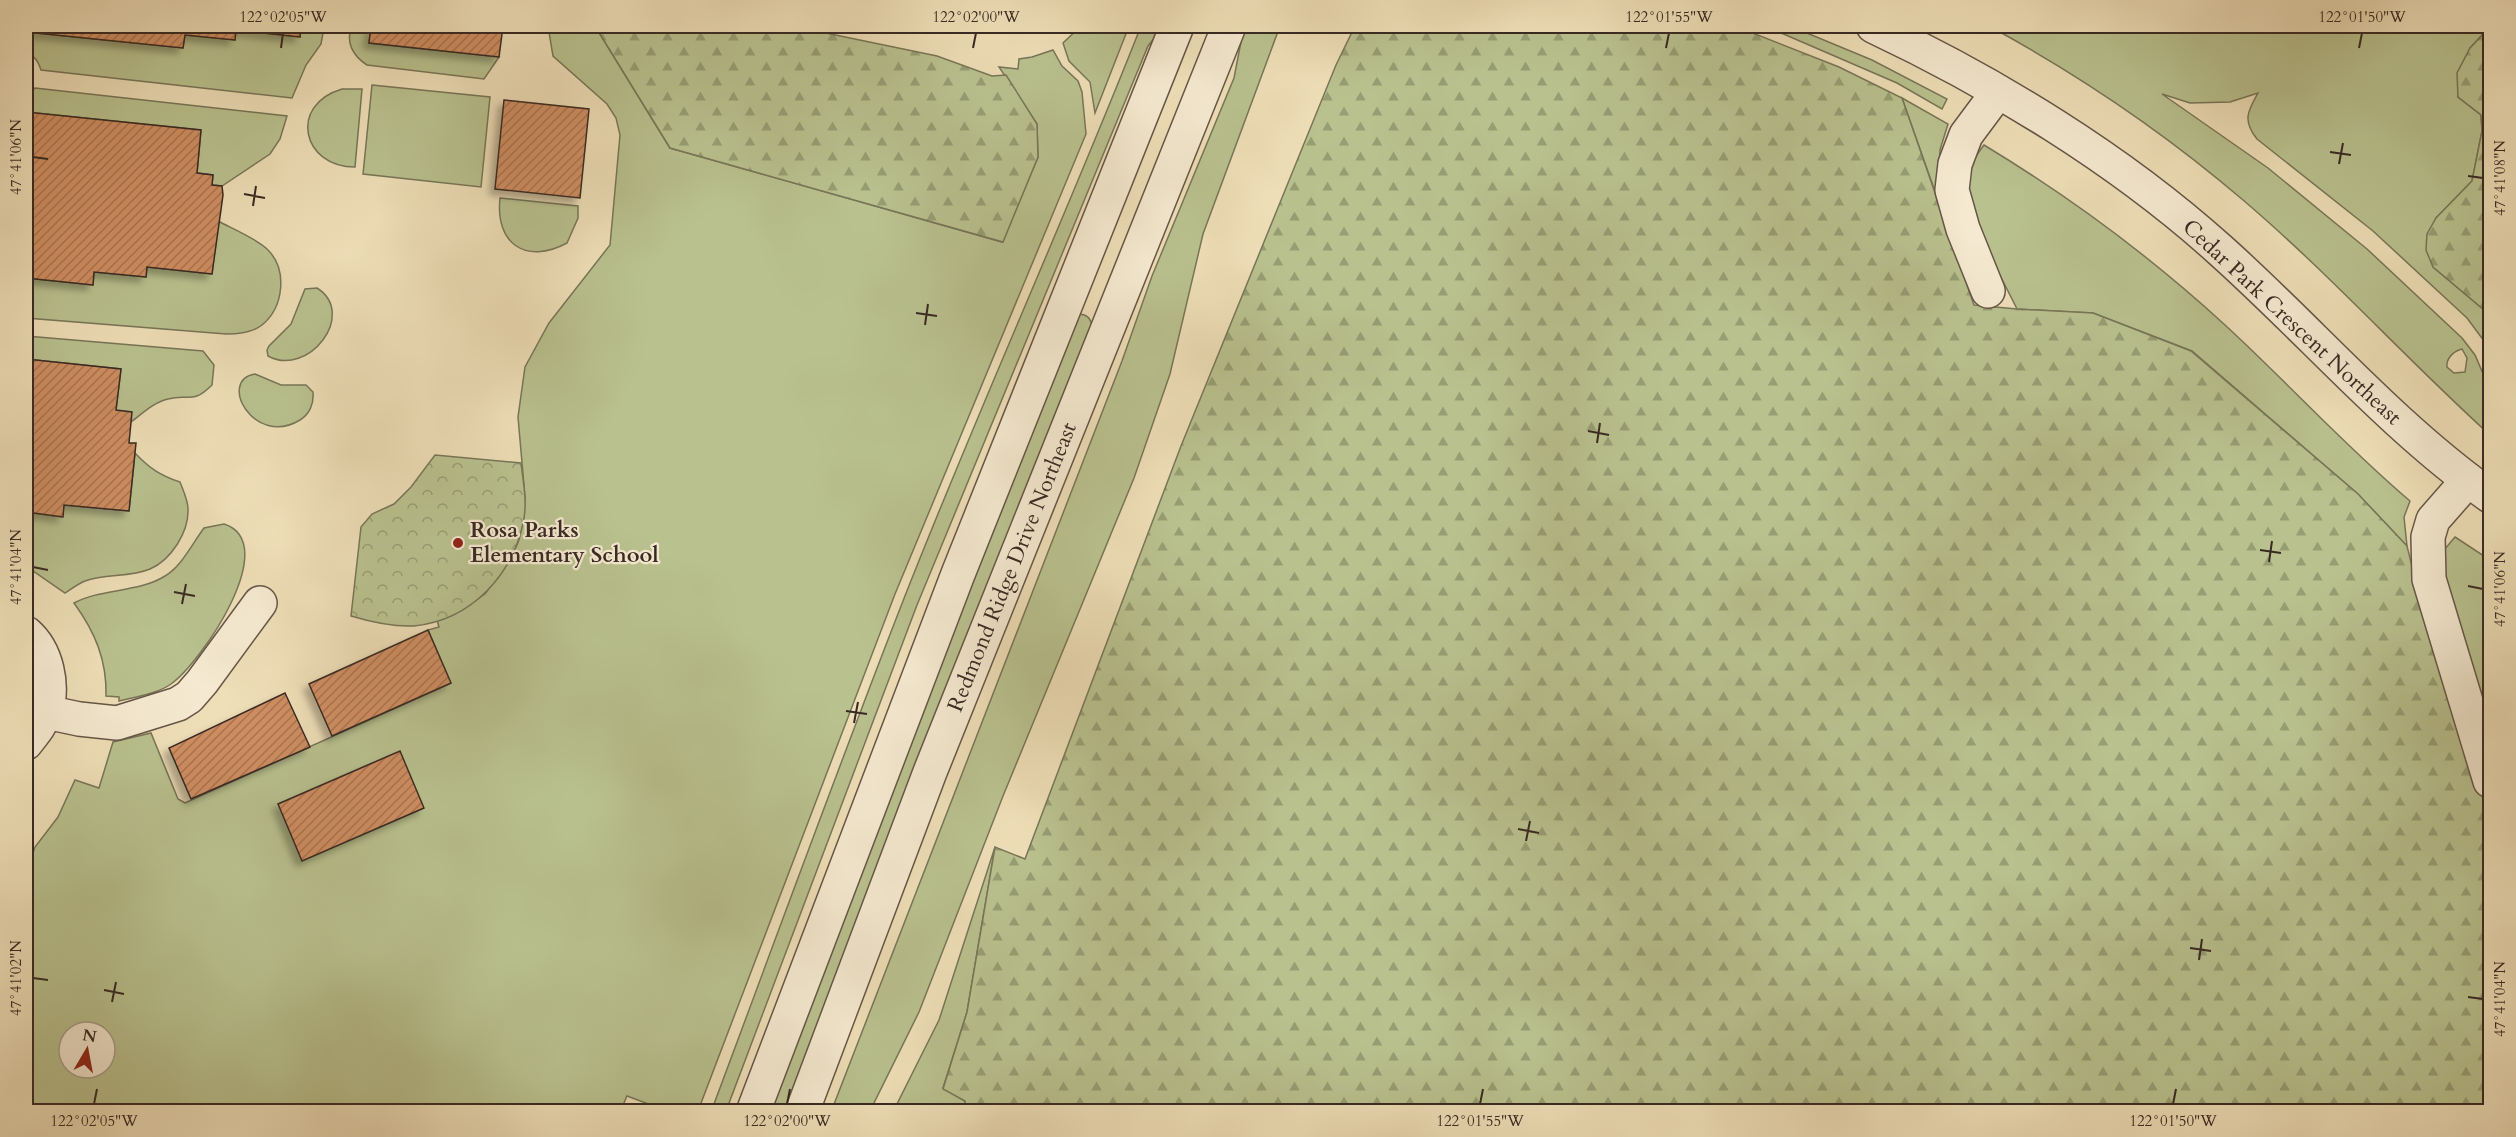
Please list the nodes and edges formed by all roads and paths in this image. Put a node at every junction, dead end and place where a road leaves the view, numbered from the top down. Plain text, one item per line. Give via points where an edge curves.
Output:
1 (1178, 26) edge
2 (1229, 26) edge
3 (1873, 26) edge
4 (1998, 92) junction
5 (1988, 291) dead end
6 (2479, 488) edge
7 (260, 603) dead end
8 (26, 633) edge
9 (46, 712) junction
10 (26, 743) edge
11 (2490, 781) edge
12 (753, 1112) edge
13 (802, 1112) edge

1 - 12 street, Redmond Ridge Drive Northeast via 958,574
2 - 13 street, Redmond Ridge Drive Northeast via 930,772
3 - 4 street, Cedar Park Crescent Northeast
4 - 5 street via 1966,135 1955,164 1952,190
4 - 6 street, Cedar Park Crescent Northeast via 2087,147 2176,213 2270,296 2393,417
6 - 11 street via 2433,520 2428,537 2429,579
7 - 9 street via 202,682 178,704 117,723
8 - 9 street via 48,671
9 - 10 street

